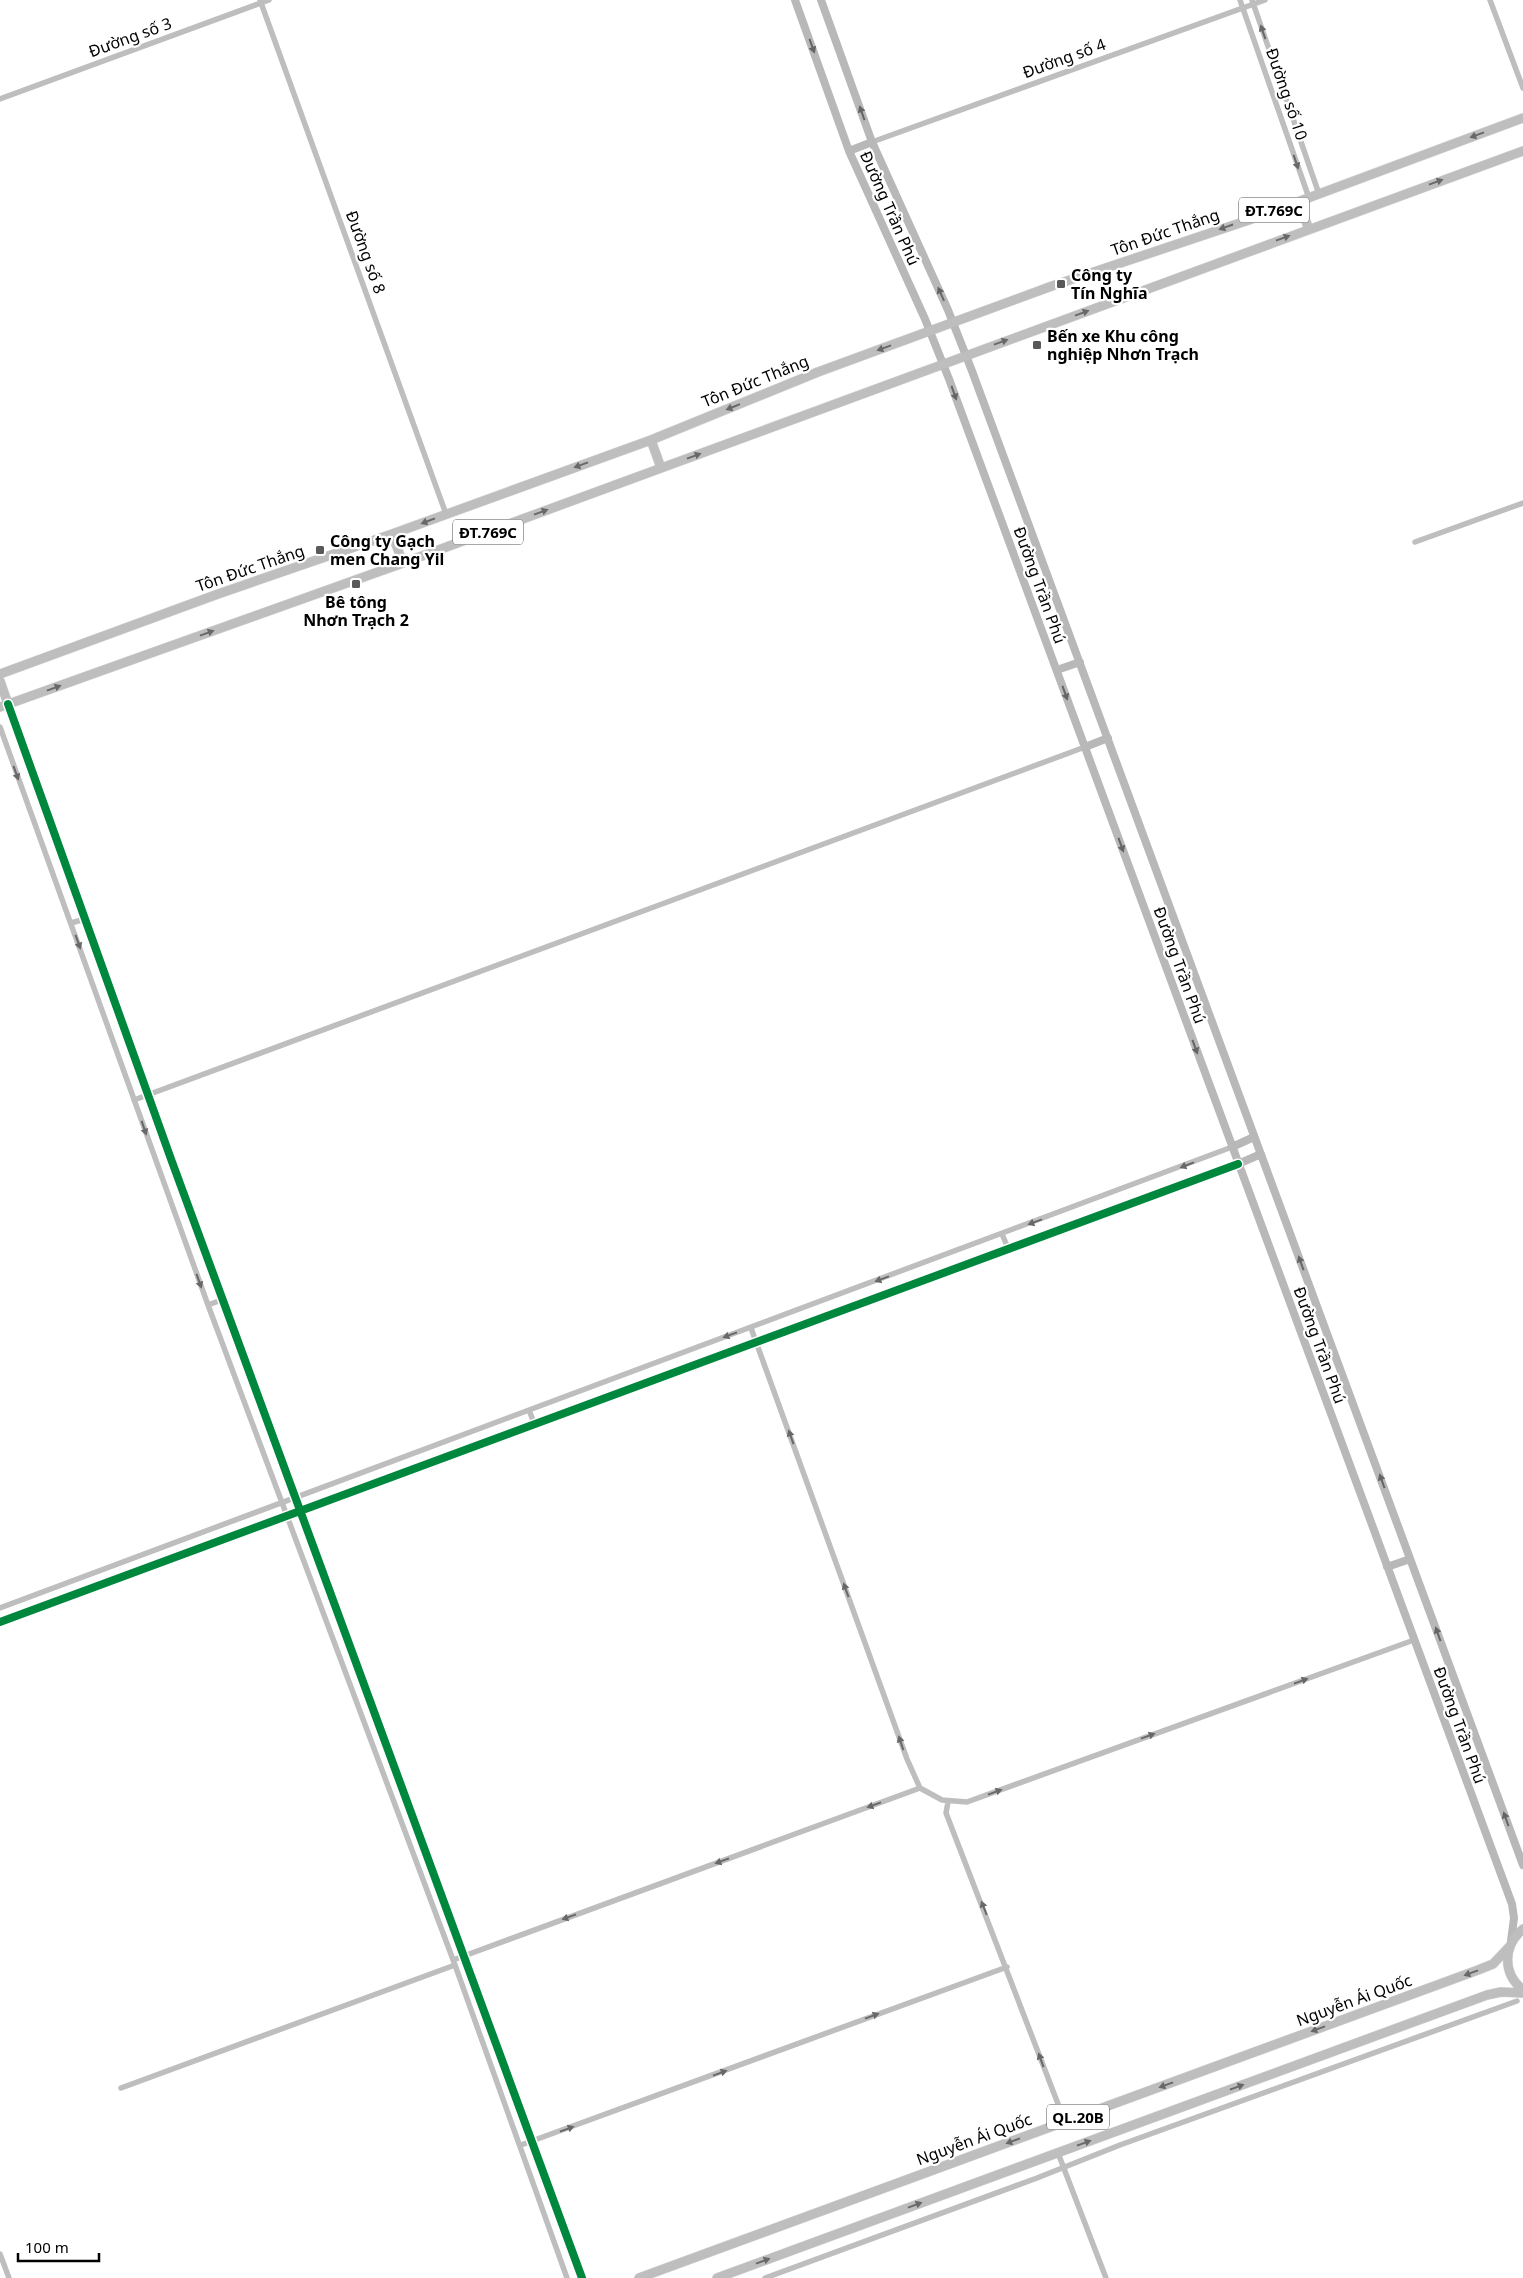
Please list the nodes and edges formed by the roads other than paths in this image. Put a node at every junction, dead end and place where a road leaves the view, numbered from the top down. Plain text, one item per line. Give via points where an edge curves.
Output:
1 (269, 0) edge
2 (795, 0) edge
3 (821, 0) edge
4 (1240, 0) edge
5 (1265, 0) edge
6 (1490, 0) edge
7 (261, 1) edge
8 (1253, 2) edge
9 (1243, 8) junction
10 (1523, 88) edge
11 (0, 99) edge
12 (1523, 118) edge
13 (872, 142) junction
14 (850, 151) junction
15 (1523, 151) edge
16 (1319, 194) junction
17 (1309, 198) junction
18 (1298, 202) junction
19 (1309, 229) junction
20 (953, 323) junction
21 (930, 331) junction
22 (966, 356) junction
23 (943, 364) junction
24 (651, 440) junction
25 (661, 468) junction
26 (1523, 503) edge
27 (446, 514) junction
28 (392, 534) junction
29 (1415, 542) dead end
30 (403, 563) junction
31 (1080, 662) junction
32 (1057, 670) junction
33 (0, 674) edge
34 (0, 681) edge
35 (4, 706) edge
36 (0, 727) edge
37 (1108, 738) junction
38 (1085, 747) junction
39 (85, 918) junction
40 (71, 923) junction
41 (148, 1094) junction
42 (134, 1100) junction
43 (1254, 1137) junction
44 (1232, 1147) junction
45 (1261, 1154) junction
46 (1238, 1164) junction
47 (1002, 1234) junction
48 (1008, 1248) junction
49 (224, 1300) junction
50 (208, 1305) junction
51 (751, 1328) junction
52 (756, 1341) junction
53 (529, 1410) junction
54 (534, 1423) junction
55 (295, 1495) junction
56 (280, 1501) junction
57 (301, 1510) junction
58 (285, 1516) junction
59 (1410, 1559) junction
60 (1387, 1567) junction
61 (0, 1608) edge
62 (0, 1622) edge
63 (1414, 1640) junction
64 (920, 1788) junction
65 (948, 1802) junction
66 (1523, 1865) edge
67 (1523, 1929) edge
68 (1510, 1946) junction
69 (464, 1956) junction
70 (454, 1963) junction
71 (1007, 1967) junction
72 (1521, 1995) edge
73 (121, 2088) dead end
74 (1064, 2122) junction
75 (532, 2142) junction
76 (521, 2145) junction
77 (1058, 2153) junction
78 (1064, 2167) junction
79 (0, 2254) edge
80 (9, 2278) edge
81 (567, 2278) edge
82 (582, 2278) edge
83 (639, 2278) edge
84 (717, 2278) edge
85 (766, 2278) edge
86 (1106, 2278) edge

1 - 7 street, Đường số 3
2 -> 14 main road, Đường Trần Phú
13 -> 3 main road, Đường Trần Phú
4 - 9 street, Đường số 10
5 - 8 street, Đường số 4
6 - 10 street
7 - 11 street, Đường số 3
7 - 27 street, Đường số 8
8 - 9 street, Đường số 4
16 -> 8 street, Đường số 10
9 - 13 street, Đường số 4
9 -> 17 street, Đường số 10
12 -> 16 main road, Tôn Đức Thắng / ĐT.769C
13 - 14 main road
20 -> 13 main road, Đường Trần Phú
14 - 21 main road, Đường Trần Phú
19 -> 15 main road, ĐT.769C
16 - 17 main road, Tôn Đức Thắng / ĐT.769C
17 - 18 main road, Tôn Đức Thắng / ĐT.769C
18 - 19 main road
18 -> 20 main road, Tôn Đức Thắng / ĐT.769C
22 -> 19 main road, ĐT.769C
20 - 21 main road, Tôn Đức Thắng / ĐT.769C
20 - 22 main road, Đường Trần Phú
21 - 23 main road, Đường Trần Phú
21 -> 24 main road, Tôn Đức Thắng / ĐT.769C via 818,372
22 - 23 main road, ĐT.769C
22 - 31 main road, Đường Trần Phú
25 -> 23 main road, ĐT.769C
23 -> 32 main road, Đường Trần Phú
24 - 25 main road
24 -> 27 main road, Tôn Đức Thắng / ĐT.769C
30 -> 25 main road, ĐT.769C
26 - 29 street
27 -> 28 main road, Tôn Đức Thắng / ĐT.769C
28 - 30 main road
28 - 33 main road, Tôn Đức Thắng / ĐT.769C
35 -> 30 main road, ĐT.769C
31 - 32 main road
31 - 37 main road, Đường Trần Phú
32 -> 38 main road, Đường Trần Phú
34 - 35 main road
35 - 39 street
36 -> 40 street
37 - 38 main road
37 - 43 main road, Đường Trần Phú
38 - 41 street
38 -> 44 main road, Đường Trần Phú
39 - 40 street
39 - 41 street
40 -> 42 street
41 - 42 street
41 - 49 street
42 -> 50 street
43 - 44 main road
43 - 45 main road, Đường Trần Phú
44 - 46 main road, Đường Trần Phú
44 -> 47 street
45 - 46 main road
59 -> 45 main road, Đường Trần Phú
46 - 48 street
46 - 60 main road, Đường Trần Phú
47 - 48 street
47 -> 51 street
48 - 52 street
49 - 50 street
49 - 55 street
50 - 56 street
51 - 52 street
51 -> 53 street
52 - 54 street
64 -> 52 street
53 - 54 street
53 - 55 street
54 - 57 street
55 - 56 street
55 - 57 street
56 - 58 street
56 - 61 street
57 - 58 street
57 - 69 street
58 - 62 street
58 - 70 street
59 - 60 main road
66 -> 59 main road, Đường Trần Phú
60 - 63 main road, Đường Trần Phú
65 -> 63 street via 967,1802
63 - 68 main road, Đường Trần Phú via 1512,1904 1514,1918
64 - 65 street
64 -> 69 street
71 -> 65 street via 946,1813
67 - 68 main road, Nguyễn Ái Quốc
68 - 72 main road via 1508,1970
68 -> 74 main road, Nguyễn Ái Quốc / QL.20B via 1493,1964 1478,1970
69 - 70 street
69 - 75 street
70 - 73 street
70 - 76 street
74 -> 71 street
75 -> 71 street
77 -> 72 main road, QL.20B via 1487,1995 1501,1992
72 - 78 street
74 -> 83 main road, Nguyễn Ái Quốc / QL.20B
75 - 76 street
75 - 82 street
76 - 81 street
77 - 78 street
84 -> 77 main road, QL.20B
78 - 85 street
78 - 86 street
79 - 80 street

